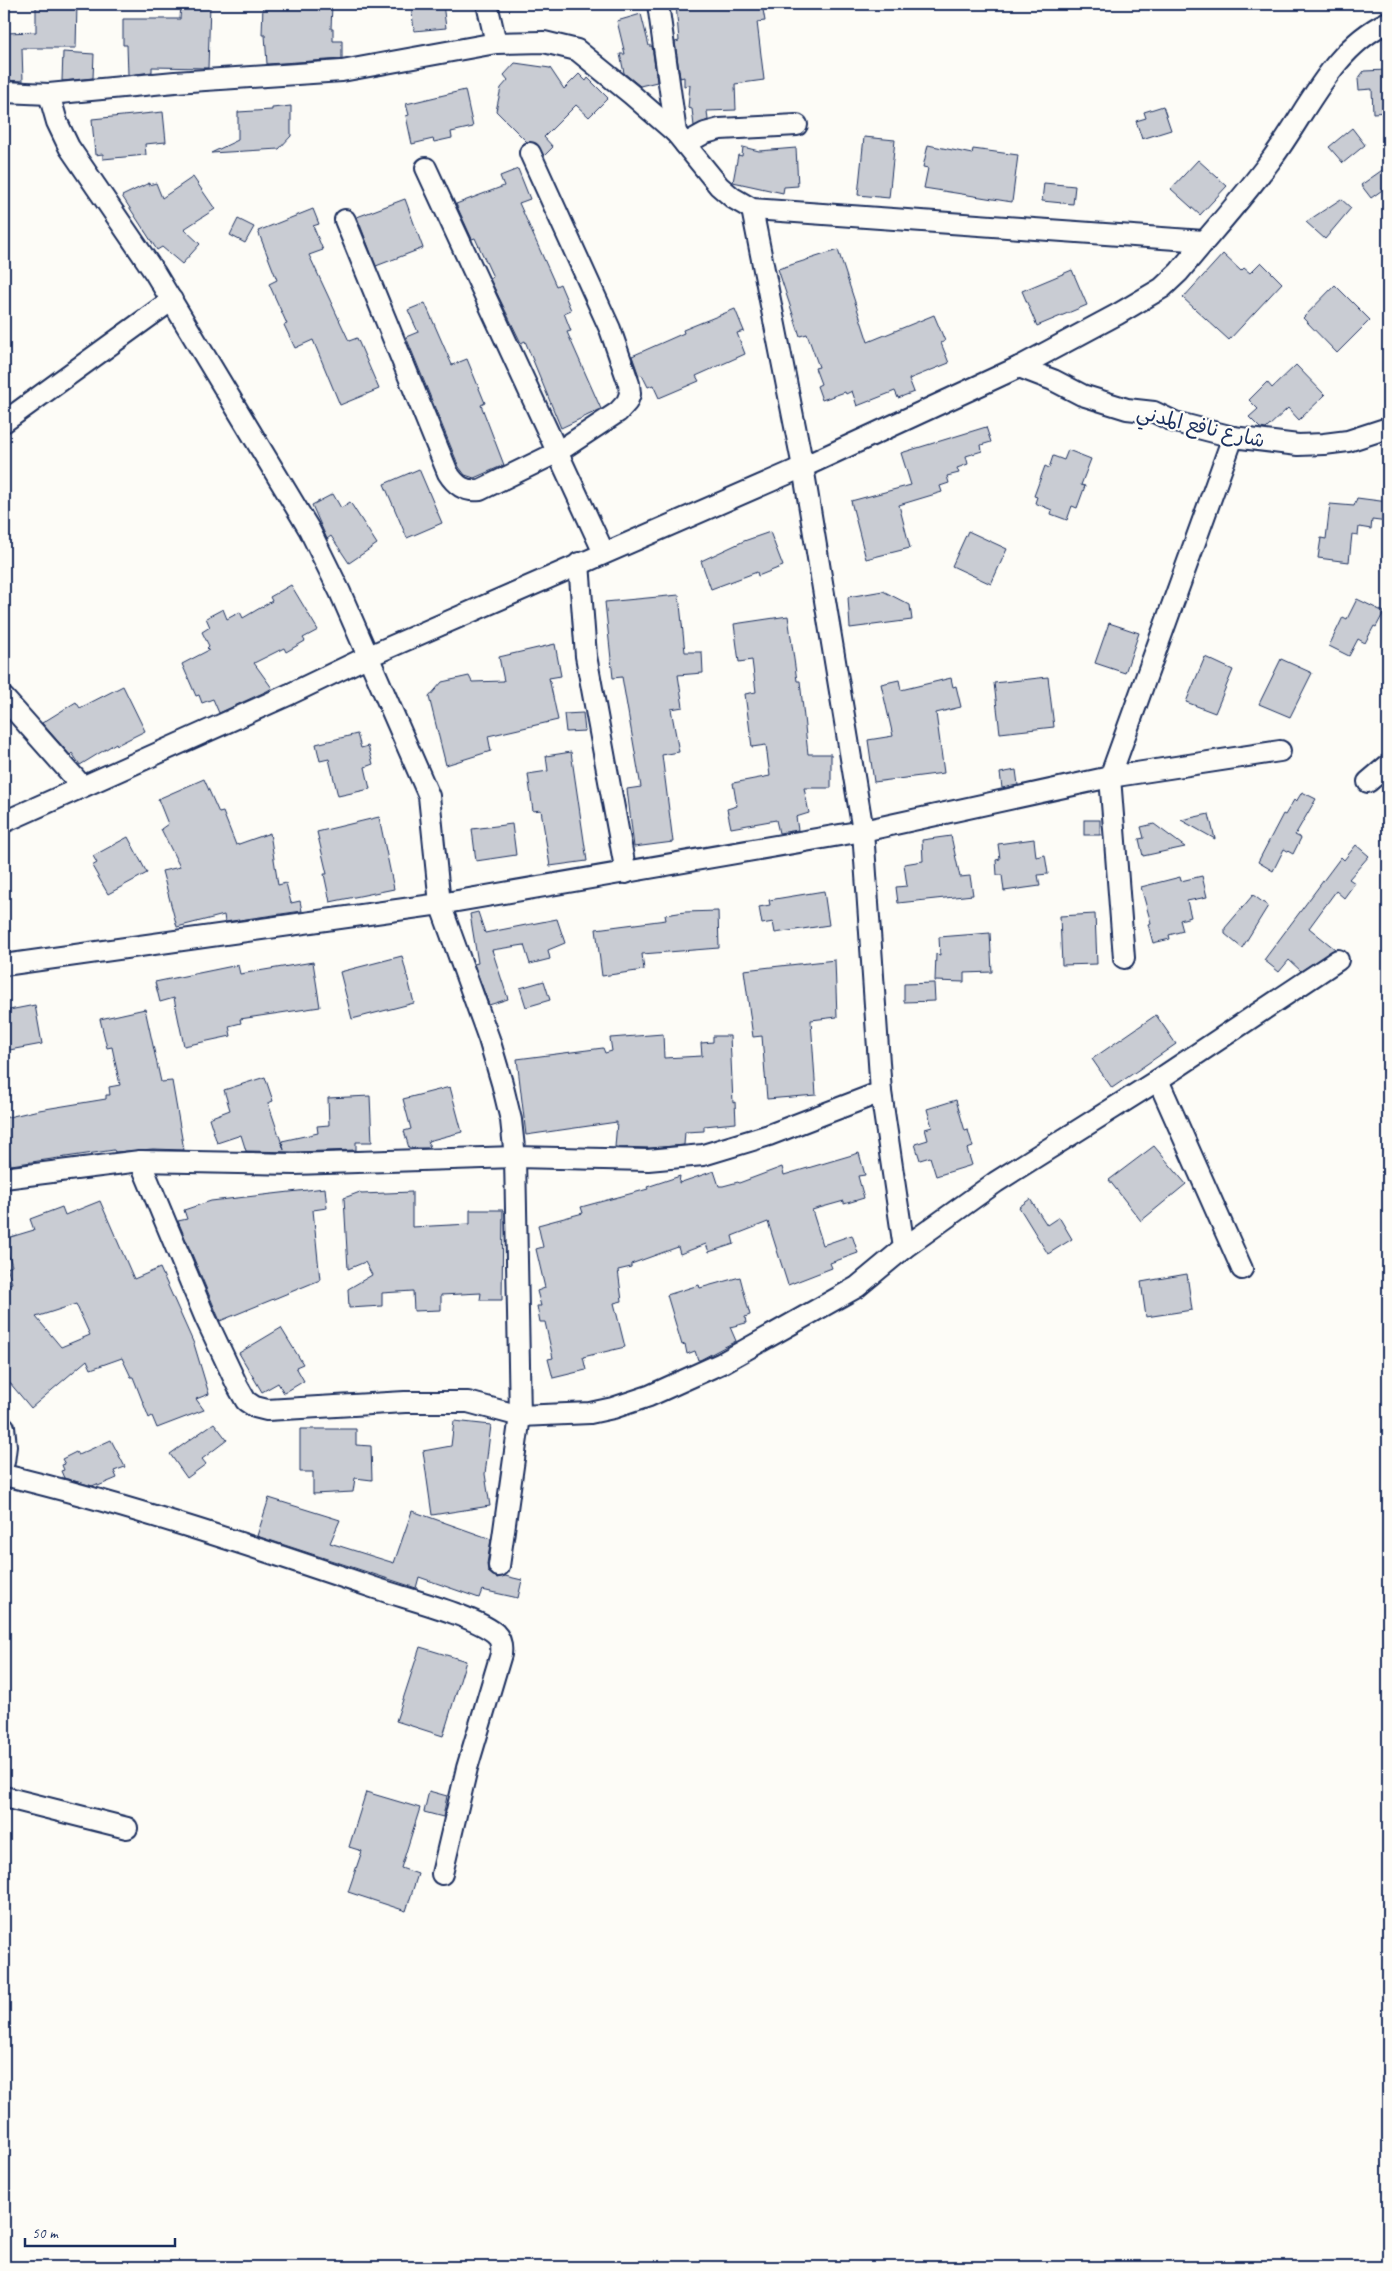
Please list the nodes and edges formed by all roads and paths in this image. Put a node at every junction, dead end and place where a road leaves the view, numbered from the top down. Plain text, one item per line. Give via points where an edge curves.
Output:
1 (487, 4) edge
2 (658, 4) edge
3 (1388, 22) edge
4 (496, 43) junction
5 (4, 92) edge
6 (48, 94) junction
7 (797, 125) dead end
8 (681, 139) junction
9 (530, 153) dead end
10 (426, 168) dead end
11 (752, 209) junction
12 (345, 220) dead end
13 (1204, 241) junction
14 (172, 300) junction
15 (1019, 367) junction
16 (4, 422) edge
17 (1388, 428) edge
18 (1232, 437) junction
19 (556, 453) junction
20 (803, 467) junction
21 (604, 553) junction
22 (579, 563) junction
23 (367, 657) junction
24 (4, 698) edge
25 (1280, 750) dead end
26 (1388, 765) edge
27 (1110, 777) junction
28 (1368, 782) dead end
29 (82, 786) junction
30 (4, 822) edge
31 (863, 831) junction
32 (626, 873) junction
33 (440, 904) junction
34 (1124, 958) dead end
35 (1338, 960) dead end
36 (4, 965) edge
37 (1158, 1080) junction
38 (881, 1092) junction
39 (515, 1157) junction
40 (140, 1161) junction
41 (4, 1178) edge
42 (904, 1248) junction
43 (1242, 1269) dead end
44 (520, 1416) junction
45 (4, 1427) edge
46 (4, 1462) edge
47 (4, 1475) edge
48 (499, 1566) dead end
49 (4, 1797) edge
50 (127, 1828) dead end
51 (442, 1874) dead end

1 - 4 street
2 - 8 street
3 - 13 street via 1358,40 1337,62 1271,160
4 - 6 street via 342,71
4 - 8 street via 544,42 577,50
5 - 6 street
6 - 14 street via 56,122 69,147
7 - 8 street via 720,129
8 - 11 street via 719,186
9 - 19 street via 610,329 630,394 618,412
10 - 19 street
11 - 13 street
11 - 20 street
12 - 19 street via 454,483 471,491 480,490
13 - 15 street via 1162,288
14 - 16 street
14 - 23 street via 309,529
15 - 18 street, شارع نافع المدني via 1100,401 1154,412 1175,422
15 - 20 street
17 - 18 street, شارع نافع المدني via 1348,441 1324,444 1298,445
18 - 27 street
19 - 21 street
20 - 21 street
20 - 31 street
21 - 22 street
22 - 23 street
22 - 32 street via 586,656
23 - 29 street
23 - 33 street via 429,796
24 - 29 street
25 - 27 street
26 - 28 street
27 - 31 street
27 - 34 street
29 - 30 street
31 - 32 street
31 - 38 street
32 - 33 street
33 - 36 street
33 - 39 street via 489,1039 511,1120
35 - 37 street
37 - 42 street via 996,1182
37 - 43 street
38 - 39 street via 769,1135 703,1154 648,1160
38 - 42 street
39 - 40 street via 294,1164
39 - 44 street
40 - 41 street
40 - 44 street via 205,1317 246,1401 267,1410 468,1402
42 - 44 street via 857,1286 818,1309 722,1363 649,1396 590,1413
44 - 48 street
45 - 46 street
47 - 51 street via 83,1494 294,1561 456,1615 494,1633 502,1646 501,1654 467,1768
49 - 50 street

